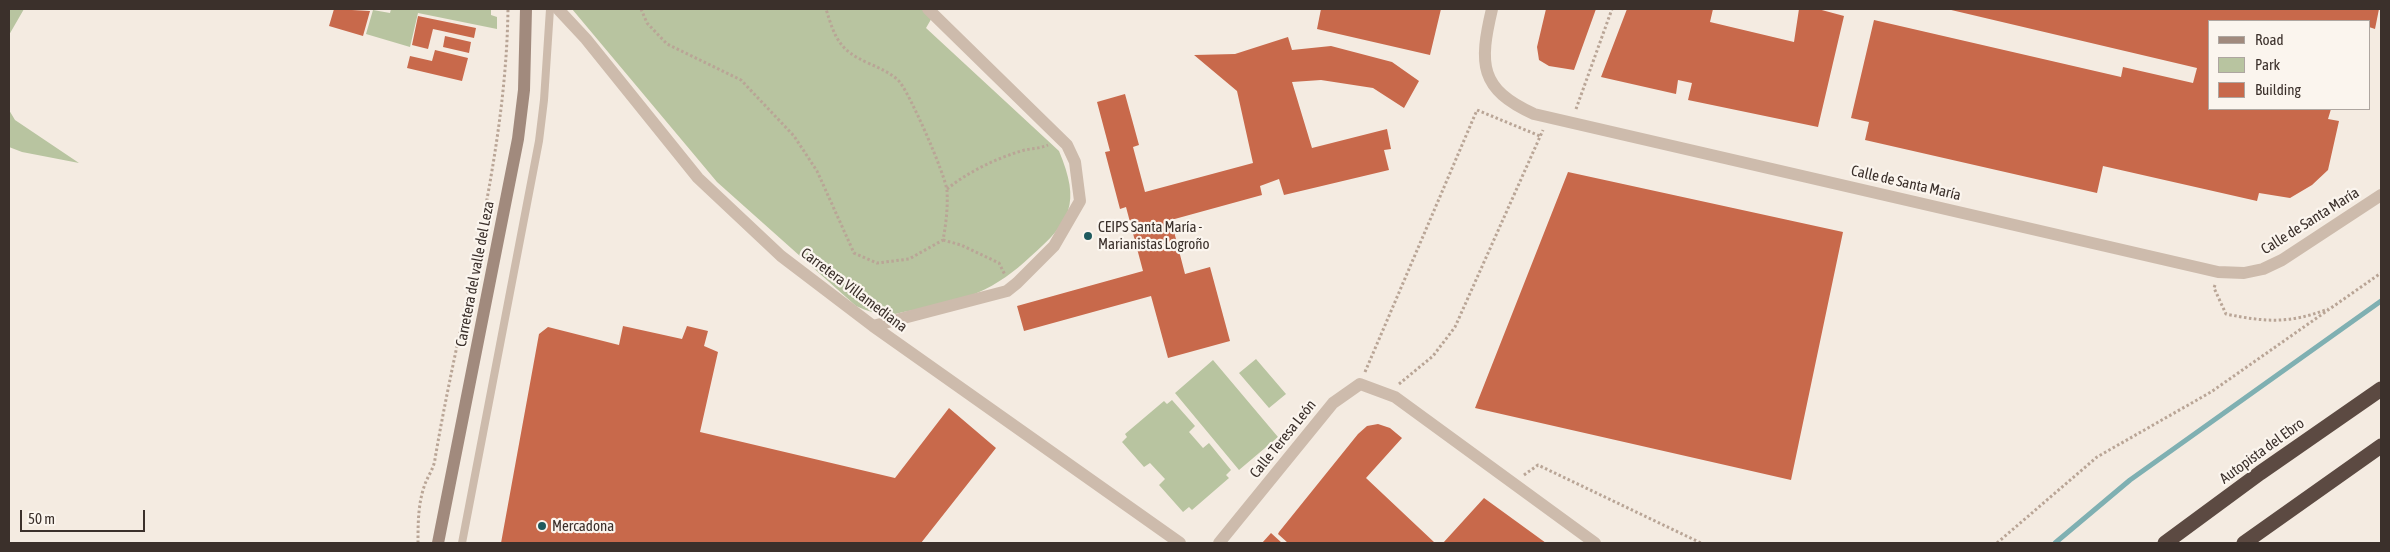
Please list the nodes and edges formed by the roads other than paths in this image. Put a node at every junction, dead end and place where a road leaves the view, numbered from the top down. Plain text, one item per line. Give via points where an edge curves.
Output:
1 (526, 9) edge
2 (550, 9) edge
3 (558, 9) edge
4 (928, 9) edge
5 (1492, 9) edge
6 (2381, 195) edge
7 (873, 326) junction
8 (2381, 389) edge
9 (2381, 446) edge
10 (438, 543) edge
11 (462, 543) edge
12 (1180, 543) edge
13 (1219, 543) edge
14 (1595, 543) edge
15 (2166, 543) edge
16 (2244, 543) edge

1 - 10 main road, Carretera del valle del Leza via 524,90 518,139
2 - 11 lane via 539,141
3 - 7 street, Carretera Villamediana via 698,178 781,256
4 - 7 street via 1067,145 1075,162 1080,201 1054,246 1007,291
5 - 6 street, Calle de Santa María via 1483,55 1488,74 1496,91 1511,104 1534,114 2218,272 2244,274 2263,269
7 - 12 street, Carretera Villamediana
8 - 15 highway, Autopista del Ebro
9 - 16 highway
13 - 14 street, Calle Teresa León via 1333,403 1360,384 1395,397

